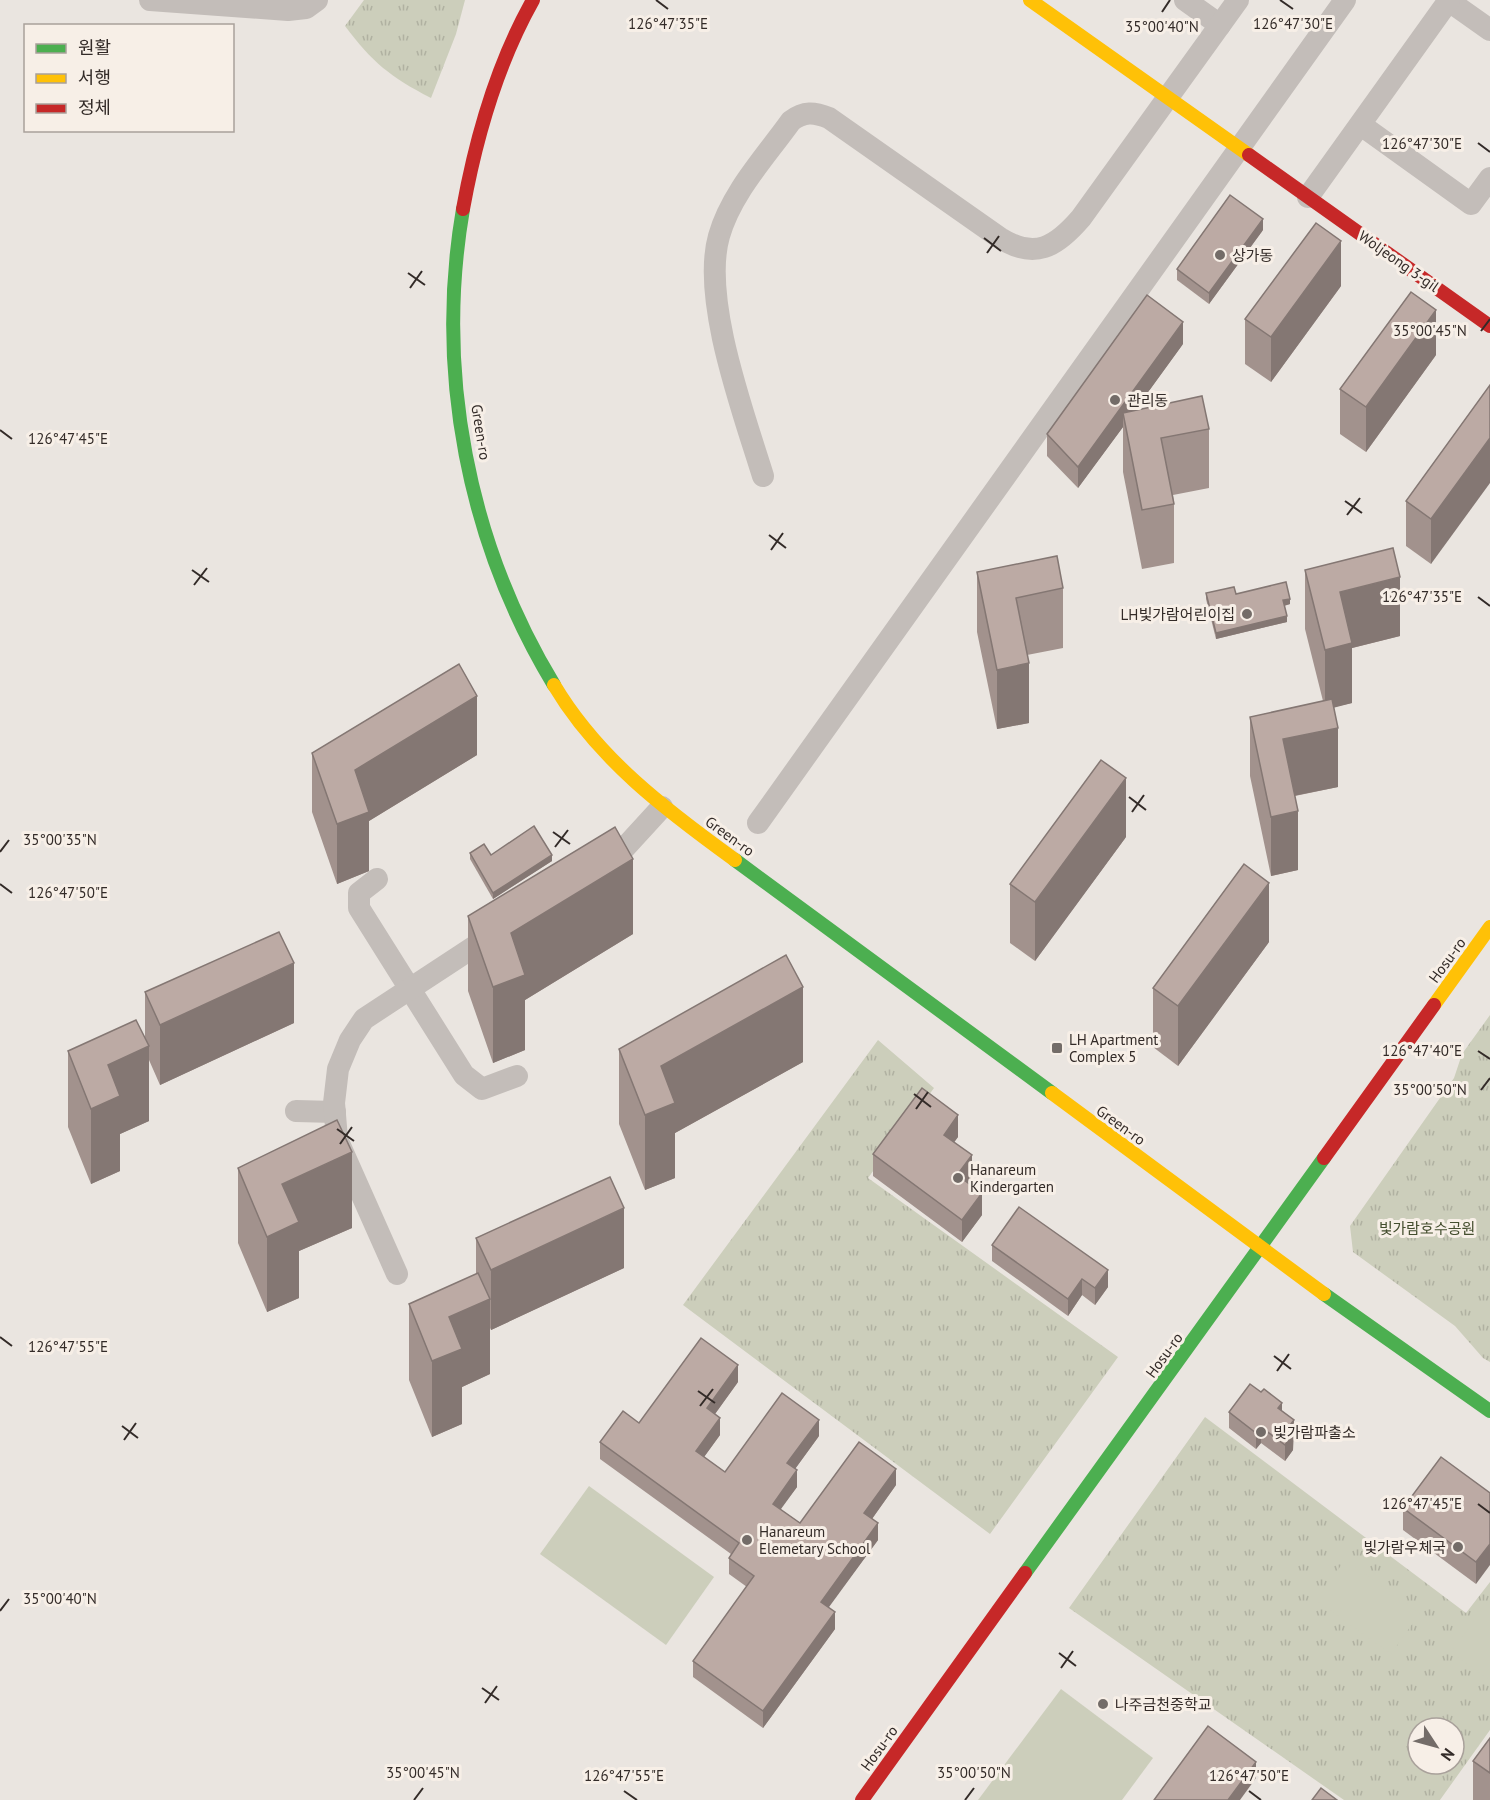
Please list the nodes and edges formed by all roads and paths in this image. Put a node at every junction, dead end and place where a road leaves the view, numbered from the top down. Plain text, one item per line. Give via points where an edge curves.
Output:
1 (150, 0) edge
2 (317, 0) edge
3 (533, 0) edge
4 (1030, 0) edge
5 (1185, 0) edge
6 (1238, 0) edge
7 (1345, 0) edge
8 (1449, 0) edge
9 (1220, 25) junction
10 (1490, 30) edge
11 (1167, 98) junction
12 (1361, 125) junction
13 (1238, 147) junction
14 (1490, 178) edge
15 (1308, 197) junction
16 (1487, 317) edge
17 (763, 476) dead end
18 (662, 807) junction
19 (758, 824) dead end
20 (377, 879) dead end
21 (579, 880) edge
22 (509, 925) edge
23 (1490, 927) edge
24 (409, 988) junction
25 (517, 1076) dead end
26 (296, 1111) dead end
27 (334, 1112) junction
28 (1261, 1247) junction
29 (397, 1274) dead end
30 (1490, 1411) edge
31 (862, 1800) edge

1 - 2 street via 288,10 306,8
3 - 18 street, Green-ro via 495,81 457,241 452,328 461,428 477,505 518,618 540,663 587,731
4 - 11 street, Woljeong 3-gil
5 - 9 street
6 - 9 street
7 - 13 street
8 - 10 street
8 - 12 street
9 - 11 street
11 - 13 street, Woljeong 3-gil
11 - 17 street via 1072,228 1059,241 1023,250 1000,238 829,118 808,113 791,121 733,202 718,236 714,259 722,330
12 - 14 street via 1471,204
12 - 15 street
13 - 15 street, Woljeong 3-gil
13 - 19 street
15 - 16 street, Woljeong 3-gil
18 - 21 street via 619,854
18 - 28 street, Green-ro
20 - 24 street via 359,893 359,908
22 - 24 street
23 - 28 street, Hosu-ro
24 - 25 street via 464,1075 482,1089
24 - 27 street via 364,1020 350,1040 338,1069
26 - 27 street
27 - 29 street via 337,1139
28 - 30 street, Green-ro
28 - 31 street, Hosu-ro

